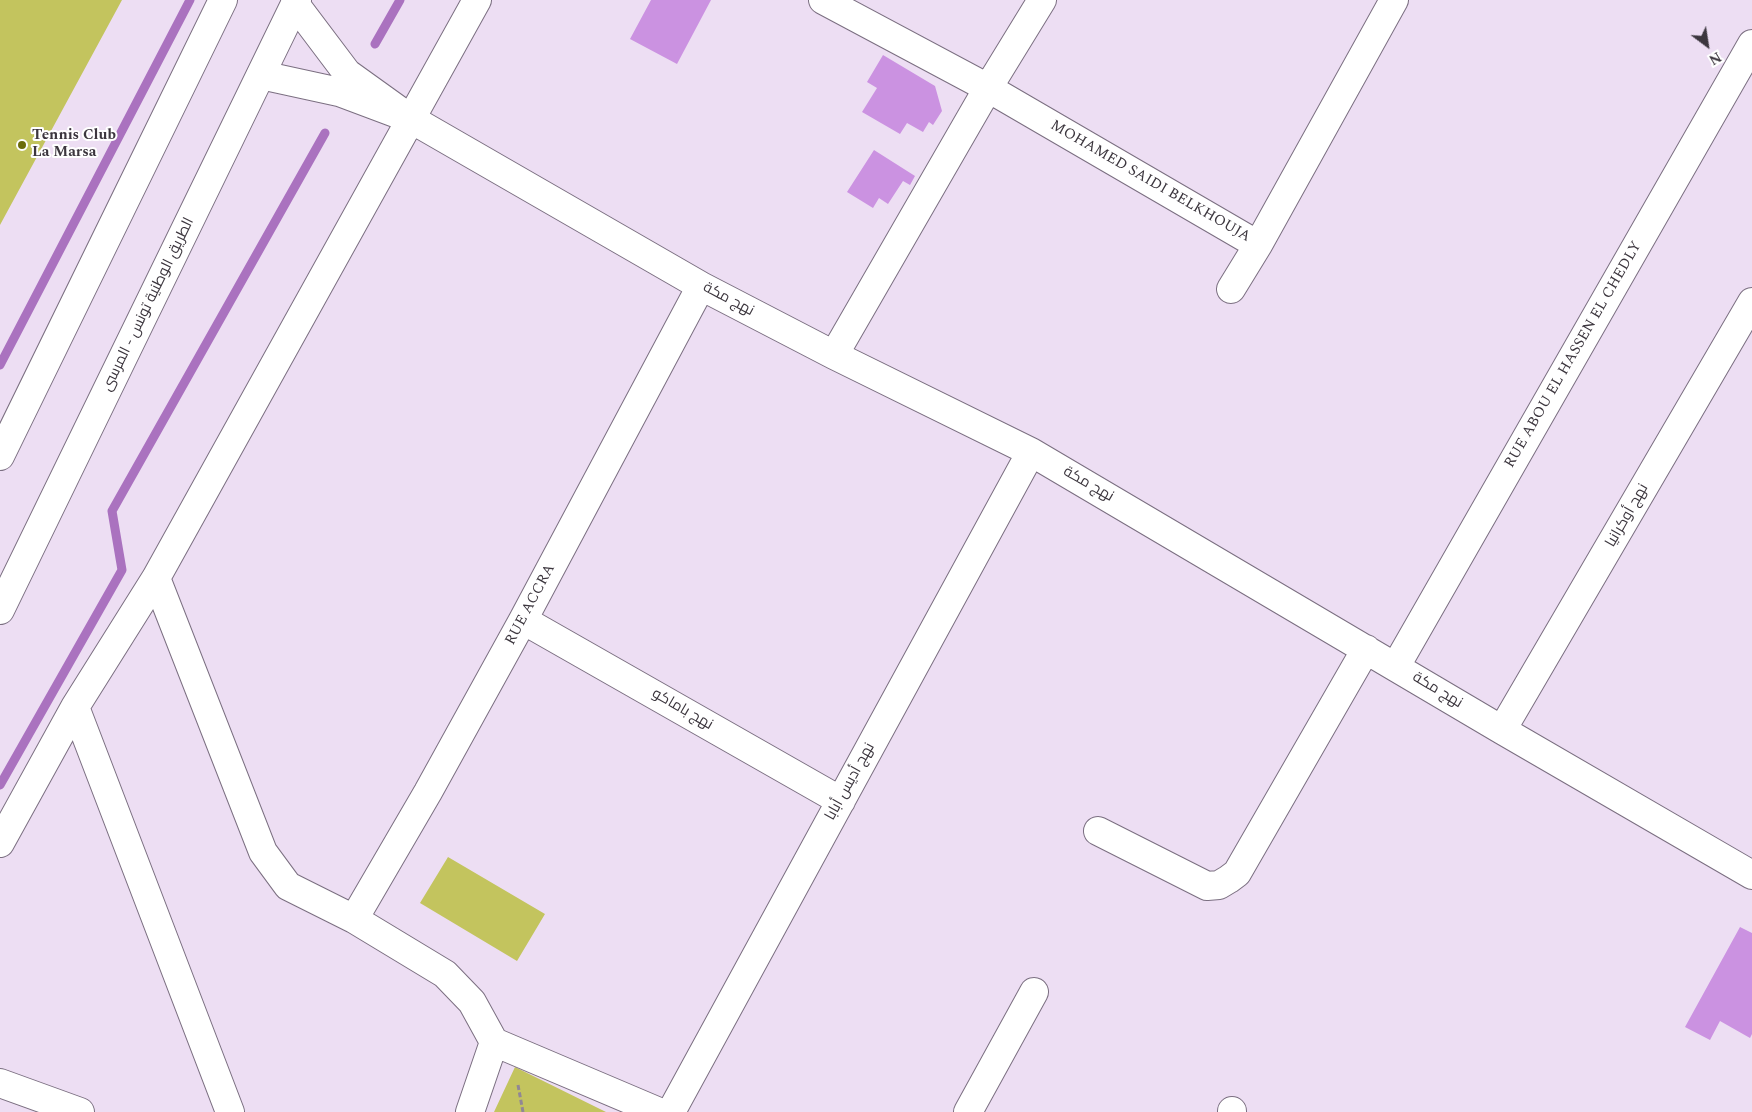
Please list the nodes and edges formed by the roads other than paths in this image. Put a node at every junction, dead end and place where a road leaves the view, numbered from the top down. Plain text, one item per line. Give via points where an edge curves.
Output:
1 (223, 0) edge
2 (477, 0) edge
3 (823, 0) edge
4 (1042, 0) edge
5 (1394, 0) edge
6 (296, 2) edge
7 (1752, 44) edge
8 (261, 75) junction
9 (988, 88) junction
10 (411, 119) junction
11 (1258, 245) junction
12 (701, 286) junction
13 (1231, 289) dead end
14 (1752, 302) edge
15 (1744, 335) edge
16 (834, 355) junction
17 (1031, 452) junction
18 (0, 456) edge
19 (156, 578) junction
20 (0, 610) edge
21 (524, 620) junction
22 (1366, 649) junction
23 (1396, 666) junction
24 (75, 708) junction
25 (1502, 730) junction
26 (841, 801) junction
27 (1098, 831) dead end
28 (0, 843) edge
29 (1749, 865) edge
30 (354, 919) junction
31 (1034, 992) dead end
32 (494, 1042) junction
33 (0, 1083) edge
34 (80, 1112) edge
35 (230, 1112) edge
36 (470, 1112) edge
37 (659, 1112) edge
38 (670, 1112) edge
39 (968, 1112) edge

1 - 18 main road
2 - 10 main road
3 - 9 main road, MOHAMED SAIDI BELKHOUJA
4 - 9 main road
5 - 11 main road, MOHAMED SAIDI BELKHOUJA
6 - 8 main road, الطريق الوطنية تونس - المرسى
6 - 10 main road via 347,72
7 - 23 main road, RUE ABOU EL HASSEN EL CHEDLY
8 - 10 main road via 339,92
8 - 20 main road, الطريق الوطنية تونس - المرسى
9 - 11 main road, MOHAMED SAIDI BELKHOUJA
9 - 16 main road
10 - 12 main road, نهج مكة
10 - 19 main road
11 - 13 main road
12 - 16 main road, نهج مكة
12 - 21 main road, RUE ACCRA
14 - 15 main road, نهج أوكرانيا
15 - 25 main road, نهج أوكرانيا
16 - 17 main road, نهج مكة
17 - 22 main road, نهج مكة
17 - 26 main road, نهج أديس أبابا
19 - 24 main road
19 - 30 main road via 264,852 288,886
21 - 26 main road, نهج باماكو
21 - 30 main road, RUE ACCRA
22 - 23 main road, نهج مكة
22 - 27 main road via 1237,874 1229,880 1207,886
23 - 25 main road, نهج مكة
24 - 28 main road
24 - 35 main road
25 - 29 main road, نهج مكة
26 - 38 main road, نهج أديس أبابا
30 - 32 main road via 445,974 472,1002
31 - 39 main road
32 - 36 main road
32 - 37 main road
33 - 34 main road

